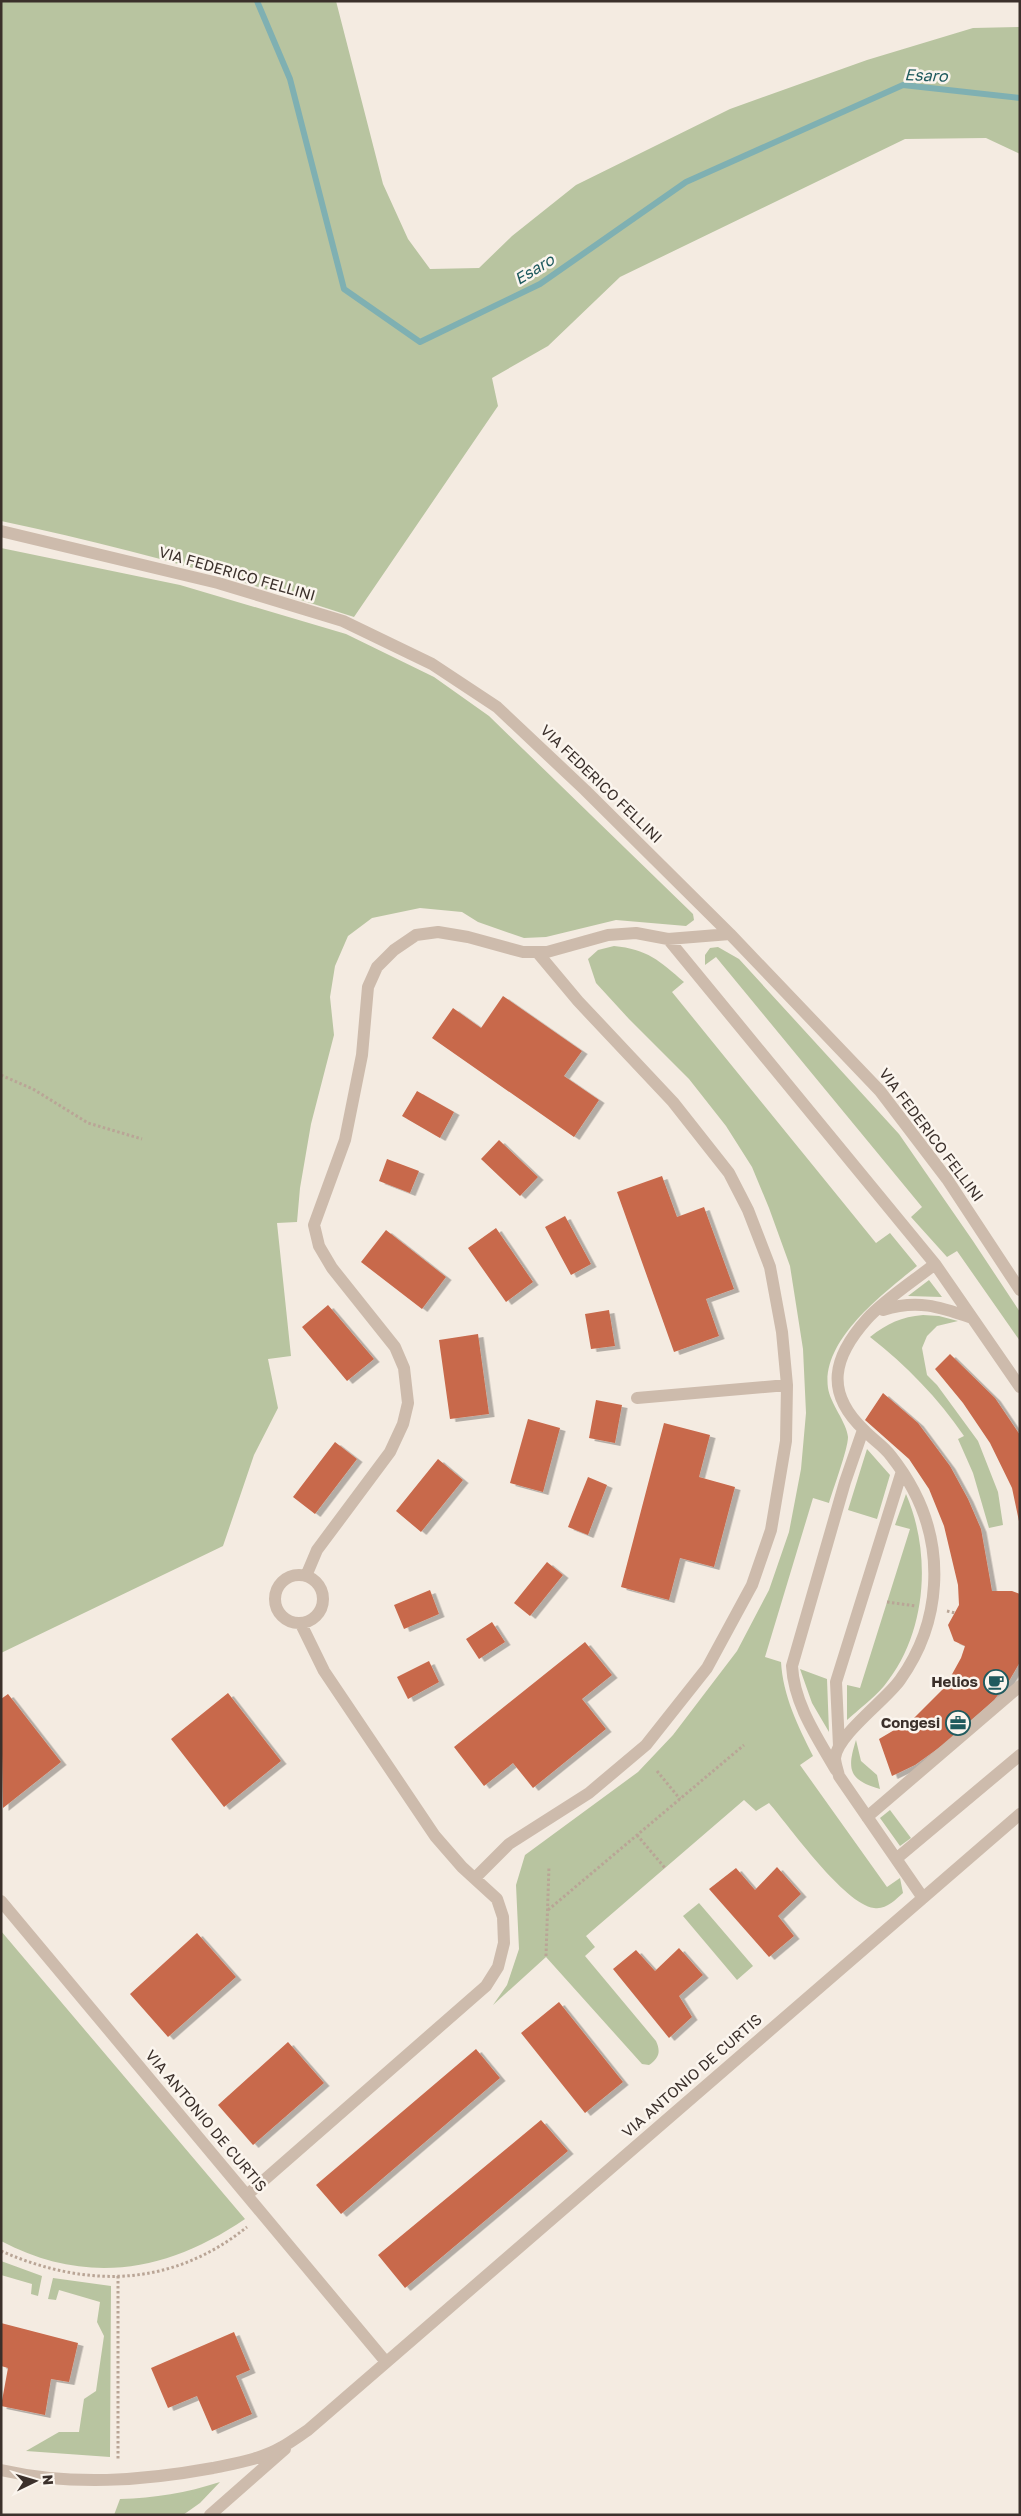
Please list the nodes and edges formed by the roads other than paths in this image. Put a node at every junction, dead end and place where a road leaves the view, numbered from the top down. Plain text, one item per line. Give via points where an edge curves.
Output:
1 (1, 531) edge
2 (730, 934) junction
3 (668, 939) junction
4 (536, 952) junction
5 (935, 1264) junction
6 (1020, 1290) edge
7 (874, 1313) junction
8 (972, 1318) junction
9 (787, 1385) junction
10 (1020, 1387) edge
11 (637, 1398) dead end
12 (863, 1430) junction
13 (902, 1471) junction
14 (306, 1576) junction
15 (301, 1624) junction
16 (1020, 1686) edge
17 (839, 1746) junction
18 (1020, 1755) edge
19 (840, 1776) junction
20 (1020, 1814) edge
21 (867, 1817) junction
22 (896, 1859) junction
23 (475, 1878) junction
24 (923, 1898) junction
25 (1, 1902) edge
26 (247, 2195) junction
27 (386, 2362) junction
28 (308, 2430) junction
29 (1, 2470) edge
30 (210, 2515) edge

1 - 2 street, VIA FEDERICO FELLINI via 218,584 334,619 432,664 497,706
2 - 3 street
2 - 6 street, VIA FEDERICO FELLINI via 880,1091 947,1179
3 - 4 street via 636,933 608,935 547,952
3 - 5 street
4 - 9 street via 673,1102 729,1173 748,1210 770,1267 782,1332
4 - 14 street via 523,952 438,932 416,935 377,967 368,987 362,1055 345,1140 314,1225 319,1246 332,1268 395,1347 404,1368 408,1403 403,1424 390,1452 317,1550
5 - 7 street
5 - 8 street
7 - 8 street via 915,1303
7 - 12 street via 844,1352 836,1383 848,1414
8 - 10 street
9 - 11 street
9 - 23 street via 786,1441 772,1530 752,1585 707,1668 646,1745 589,1793 509,1844
12 - 13 street via 890,1454
12 - 19 street via 792,1666 799,1700
13 - 17 street via 836,1682
13 - 17 street via 925,1512 931,1536 934,1560 932,1607 923,1639 899,1682
14 - 15 street via 318,1584 323,1598 320,1613
14 - 15 street via 285,1579 274,1598 277,1612 282,1617
15 - 23 street via 324,1671 435,1836
16 - 21 street
17 - 19 street via 835,1758
18 - 22 street
19 - 21 street
20 - 24 street, VIA ANTONIO DE CURTIS
21 - 22 street
22 - 24 street
23 - 26 street via 497,1898 503,1917 504,1943 498,1967 486,1986
24 - 27 street, VIA ANTONIO DE CURTIS
25 - 26 street, VIA ANTONIO DE CURTIS
26 - 27 street, VIA ANTONIO DE CURTIS
27 - 28 street, VIA ANTONIO DE CURTIS
28 - 29 street, VIA ANTONIO DE CURTIS via 281,2448 246,2461 170,2476 60,2481
28 - 30 street

